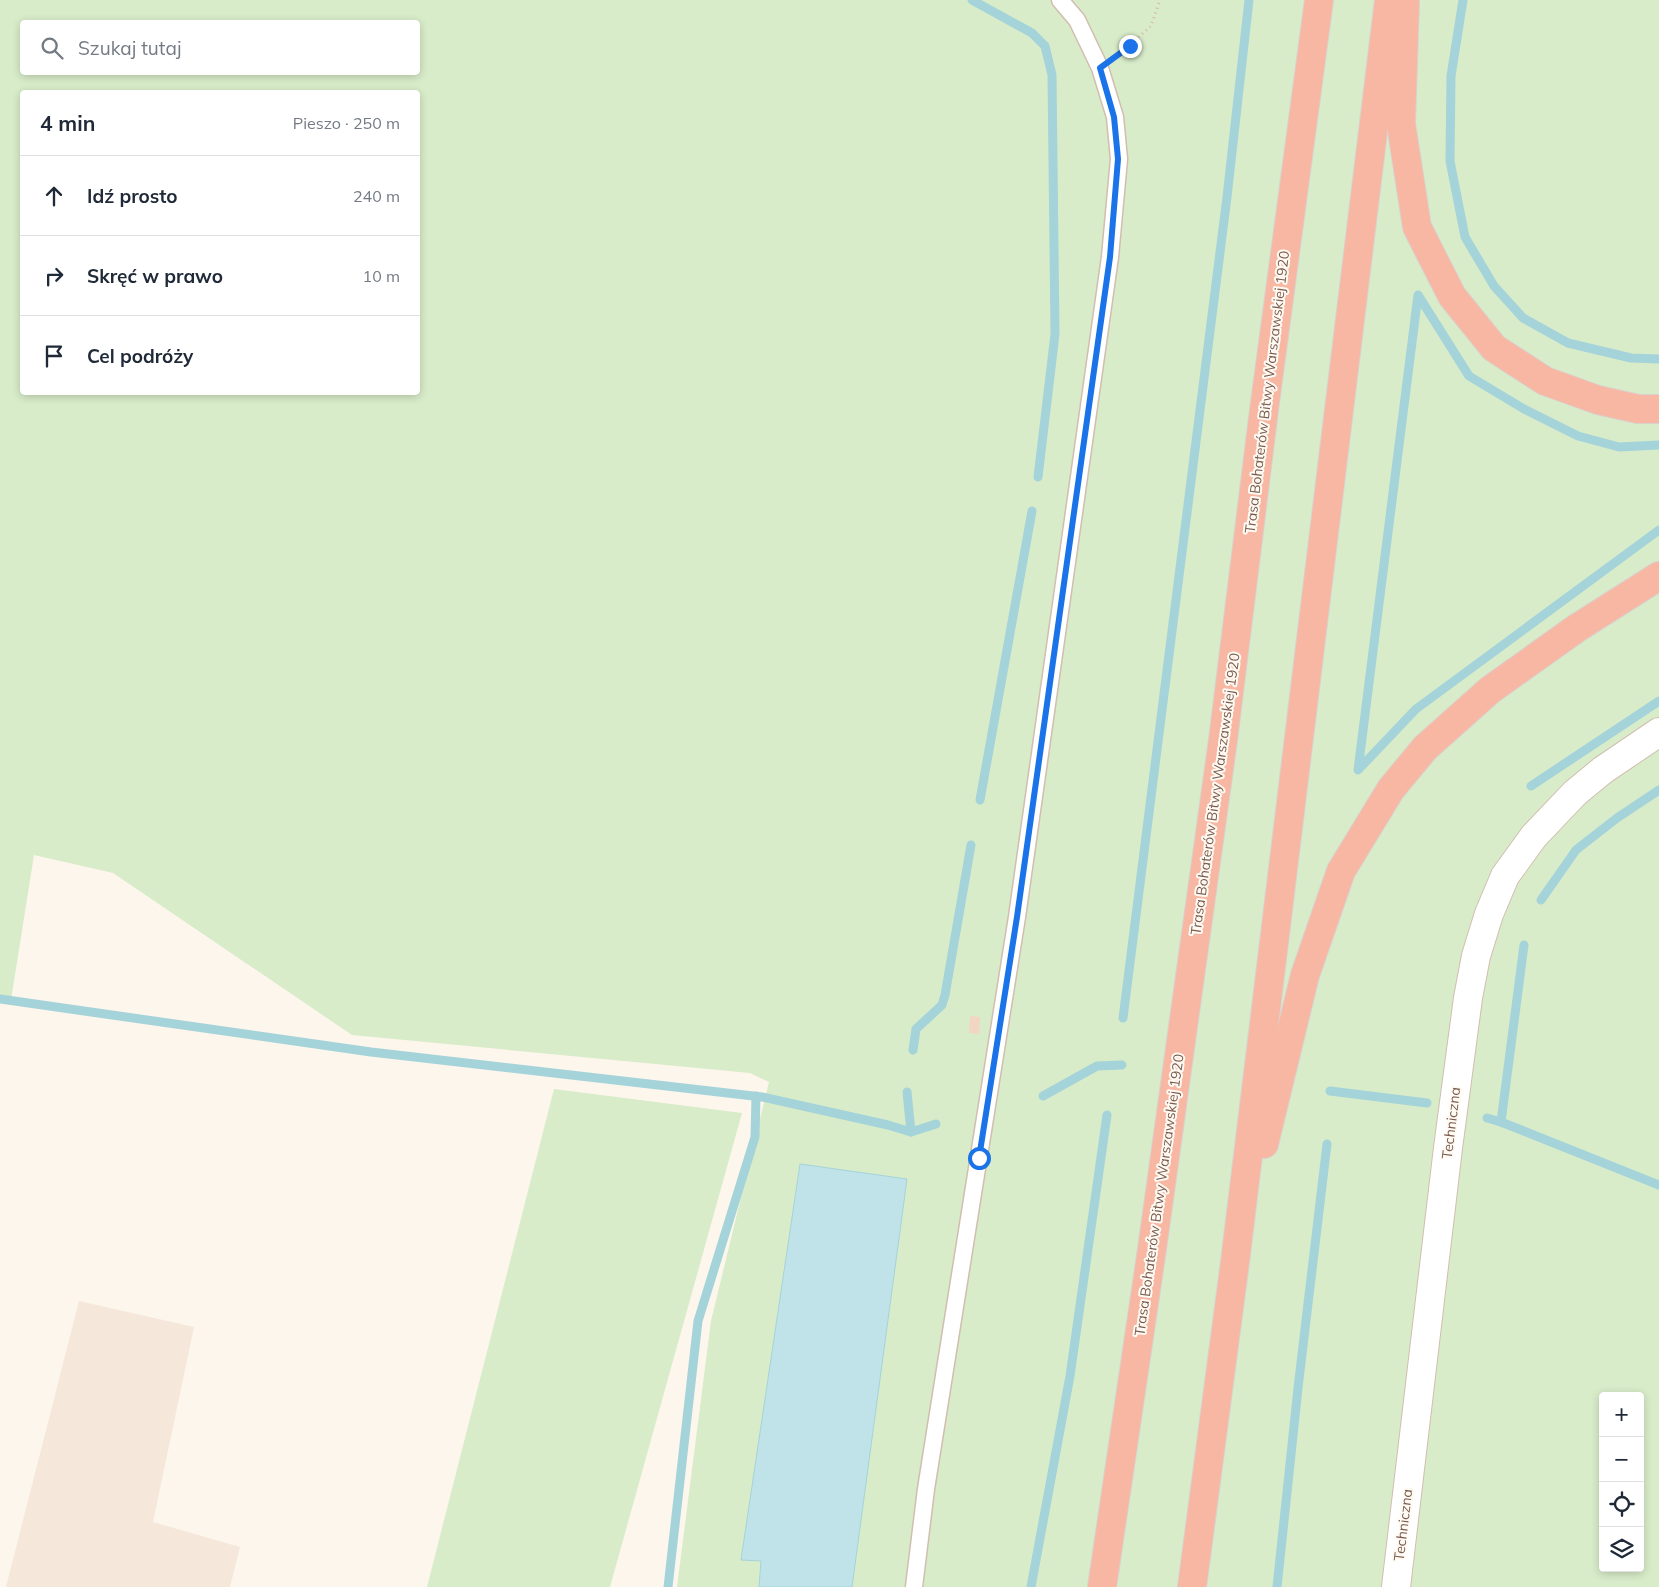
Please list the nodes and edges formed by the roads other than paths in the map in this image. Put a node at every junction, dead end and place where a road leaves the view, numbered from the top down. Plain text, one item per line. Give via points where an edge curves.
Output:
1 (1060, 0) edge
2 (1319, 0) edge
3 (1389, 0) edge
4 (1405, 0) edge
5 (1659, 409) edge
6 (1659, 576) edge
7 (1659, 732) edge
8 (1235, 1262) junction
9 (914, 1587) edge
10 (1102, 1587) edge
11 (1192, 1587) edge
12 (1396, 1587) edge

1 - 9 lane via 1077,20 1100,68 1114,117 1118,159 1110,257 1017,917 926,1489
2 - 10 highway, Trasa Bohaterów Bitwy Warszawskiej 1920 via 1223,740
3 - 8 highway
4 - 5 highway via 1401,124 1417,227 1452,296 1494,348 1545,381 1598,400 1638,409
6 - 8 highway via 1577,628 1490,690 1425,748 1391,789 1341,871 1306,975
7 - 12 street, Techniczna via 1575,793 1534,836 1505,876 1476,956 1449,1138
8 - 11 highway

